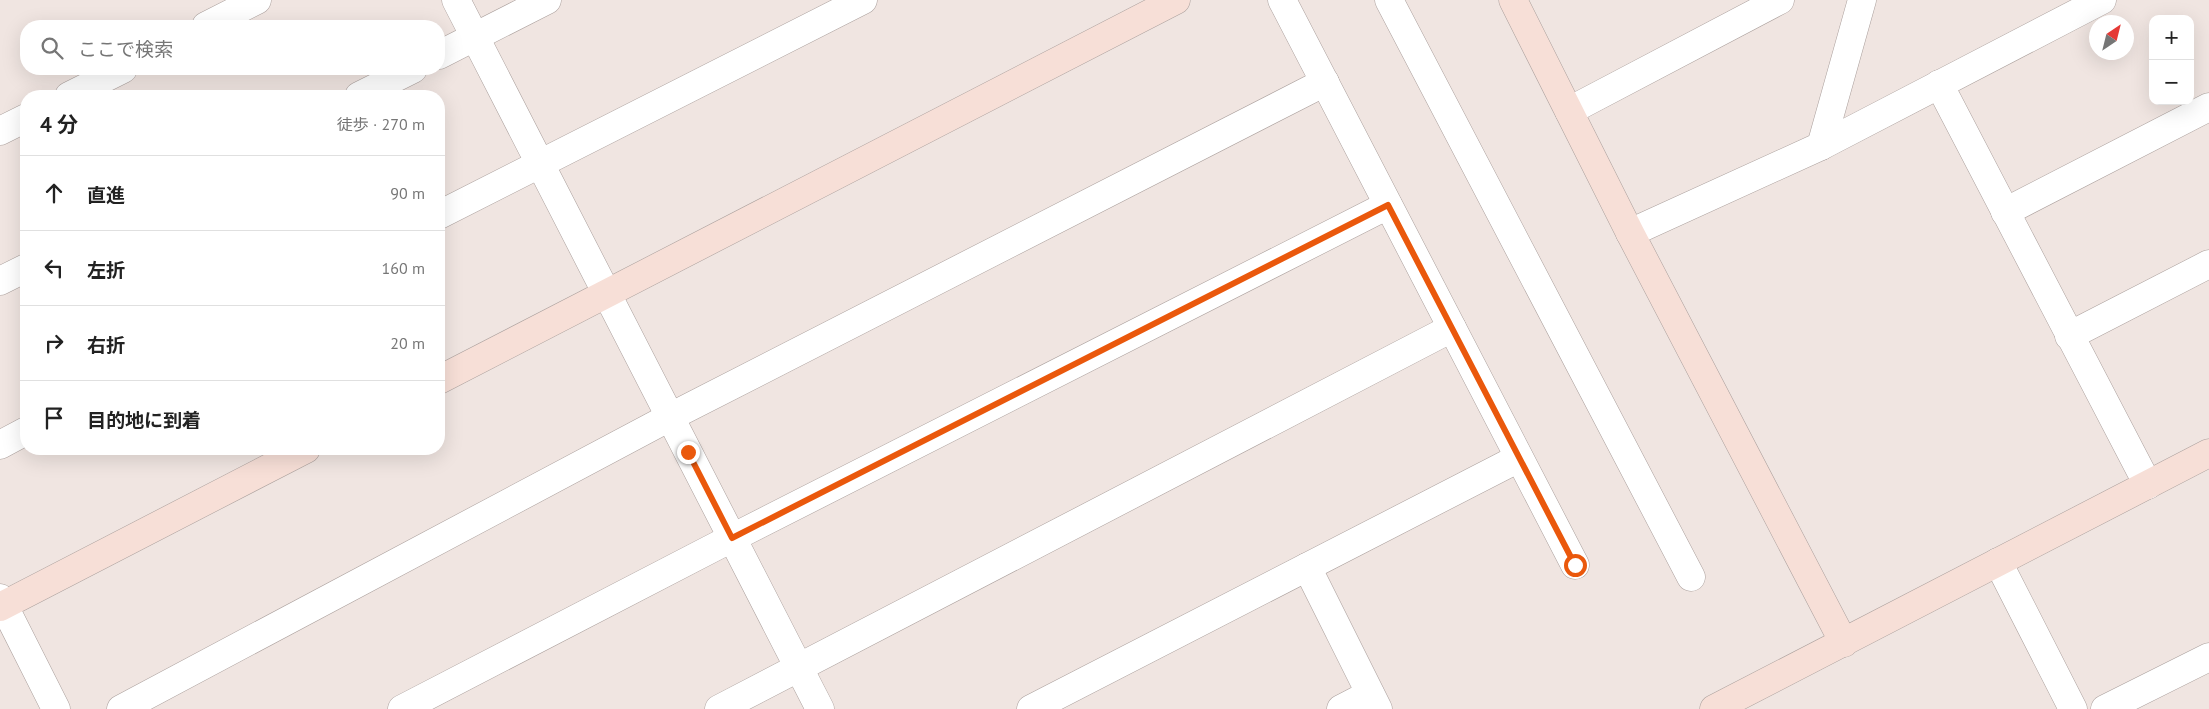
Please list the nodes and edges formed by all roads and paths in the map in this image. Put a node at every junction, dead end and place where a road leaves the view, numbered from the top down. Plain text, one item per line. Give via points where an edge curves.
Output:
1 (257, 0) edge
2 (456, 0) edge
3 (547, 0) edge
4 (863, 0) edge
5 (1176, 0) edge
6 (1282, 0) edge
7 (1390, 0) edge
8 (1513, 0) edge
9 (1780, 0) edge
10 (1862, 0) edge
11 (2102, 0) edge
12 (218, 20) edge
13 (475, 37) junction
14 (445, 52) edge
15 (111, 75) edge
16 (401, 75) edge
17 (1325, 82) junction
18 (1939, 84) junction
19 (81, 90) edge
20 (372, 90) edge
21 (2209, 106) edge
22 (1569, 111) junction
23 (20, 121) edge
24 (0, 131) edge
25 (1821, 146) junction
26 (539, 163) junction
27 (1388, 205) junction
28 (445, 212) edge
29 (2005, 212) junction
30 (1630, 233) junction
31 (2209, 264) edge
32 (20, 271) edge
33 (0, 282) edge
34 (606, 293) junction
35 (1452, 328) junction
36 (2069, 336) junction
37 (445, 377) edge
38 (670, 417) junction
39 (20, 434) edge
40 (0, 445) edge
41 (2209, 453) edge
42 (294, 455) edge
43 (1519, 458) junction
44 (2148, 485) junction
45 (732, 538) junction
46 (1998, 562) junction
47 (1575, 565) dead end
48 (1308, 566) junction
49 (1691, 577) dead end
50 (1, 604) edge
51 (1844, 642) junction
52 (2209, 657) edge
53 (799, 668) junction
54 (1749, 701) edge
55 (1374, 702) edge
56 (56, 709) edge
57 (121, 709) edge
58 (402, 709) edge
59 (719, 709) edge
60 (820, 709) edge
61 (1031, 709) edge
62 (1341, 709) edge
63 (1714, 709) edge
64 (2073, 709) edge
65 (2105, 709) edge

1 - 12 street
2 - 13 street
3 - 13 street
4 - 26 street
5 - 34 street
6 - 17 street
7 - 49 street
8 - 22 street
9 - 22 street
10 - 25 street
11 - 18 street
13 - 14 street
13 - 26 street
15 - 19 street
16 - 20 street
17 - 27 street
17 - 38 street
18 - 25 street
18 - 29 street
21 - 29 street
22 - 30 street
23 - 24 street
25 - 30 street
26 - 28 street
26 - 34 street
27 - 35 street
27 - 45 street
29 - 36 street
30 - 51 street
31 - 36 street
32 - 33 street
34 - 37 street
34 - 38 street
35 - 43 street
35 - 53 street
36 - 44 street
38 - 45 street
38 - 57 street
39 - 40 street
41 - 44 street
42 - 50 street
43 - 47 street
43 - 48 street
44 - 46 street
45 - 53 street
45 - 58 street
46 - 51 street
46 - 64 street
48 - 55 street
48 - 61 street
50 - 56 street
51 - 54 street
52 - 65 street
53 - 59 street
53 - 60 street
54 - 63 street
55 - 62 street

